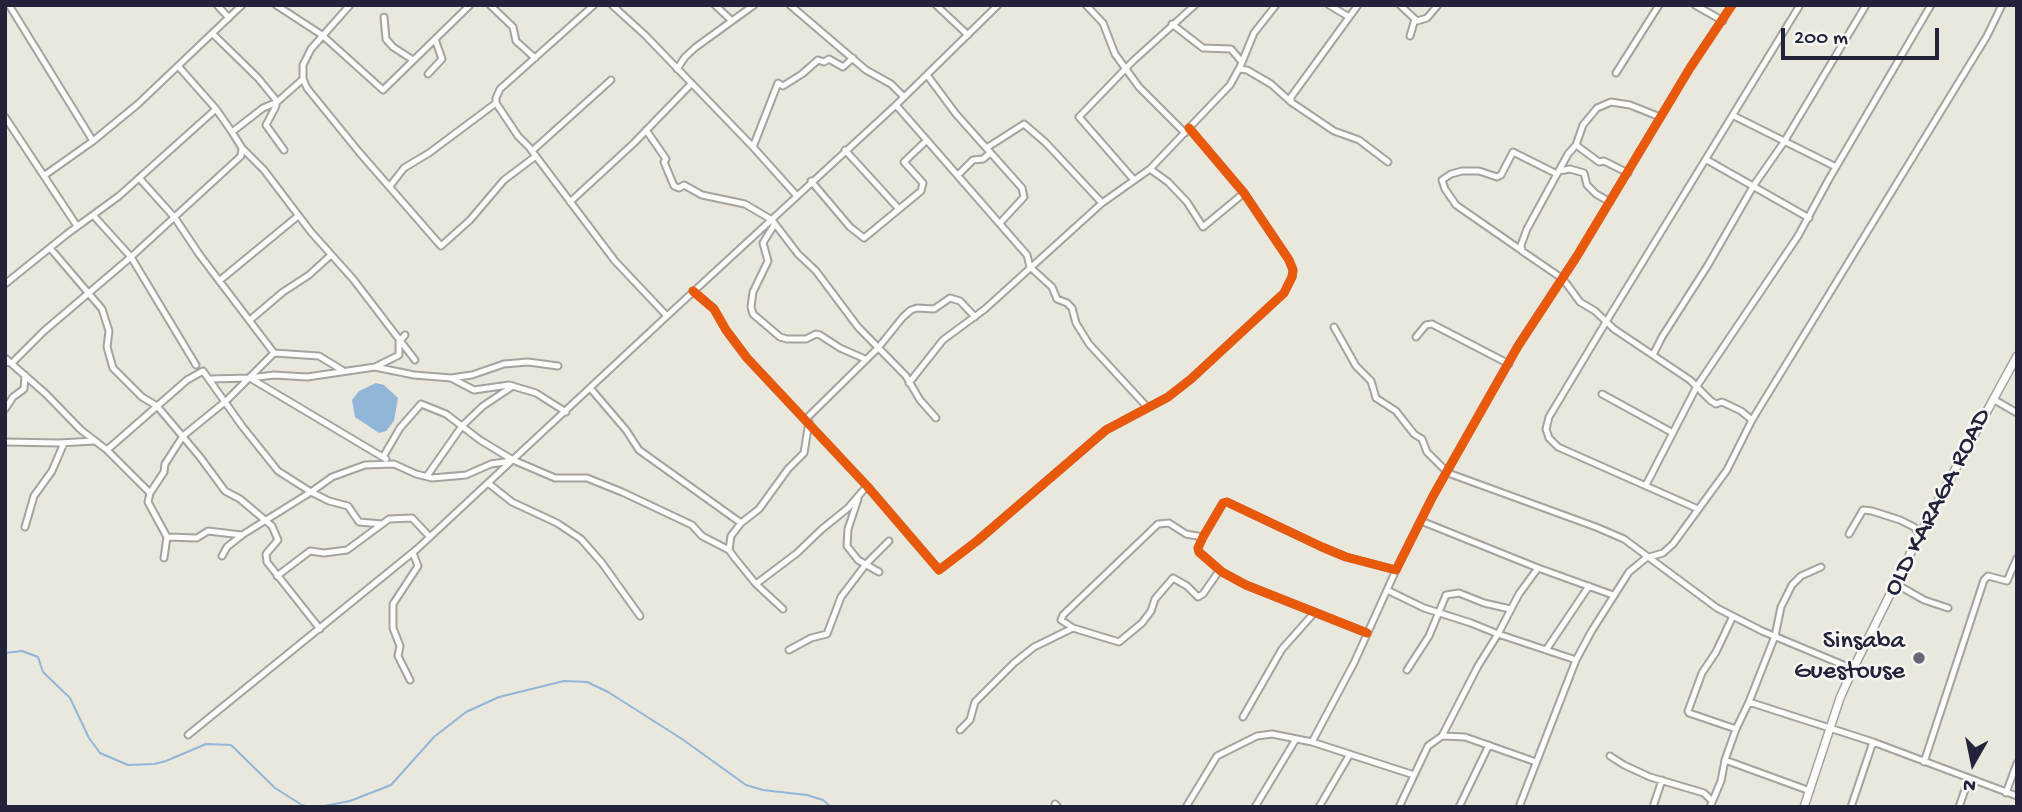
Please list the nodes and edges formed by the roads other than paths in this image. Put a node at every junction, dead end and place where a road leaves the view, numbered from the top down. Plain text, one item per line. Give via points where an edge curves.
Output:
1 (9, 5) edge
2 (217, 5) edge
3 (242, 5) edge
4 (276, 5) edge
5 (350, 5) edge
6 (470, 5) edge
7 (490, 5) edge
8 (594, 5) edge
9 (612, 5) edge
10 (715, 5) edge
11 (754, 5) edge
12 (790, 5) edge
13 (936, 5) edge
14 (998, 5) edge
15 (1086, 5) edge
16 (1195, 5) edge
17 (1276, 5) edge
18 (1329, 5) edge
19 (1358, 5) edge
20 (1400, 5) edge
21 (1438, 5) edge
22 (1659, 5) edge
23 (1695, 5) edge
24 (1732, 5) edge
25 (1800, 5) edge
26 (1866, 5) edge
27 (1931, 5) edge
28 (2002, 5) edge
29 (384, 17) dead end
30 (1349, 17) junction
31 (229, 18) junction
32 (1415, 19) junction
33 (732, 21) junction
34 (1723, 21) junction
35 (1172, 24) junction
36 (214, 34) junction
37 (322, 35) junction
38 (968, 35) junction
39 (1410, 36) dead end
40 (435, 39) junction
41 (536, 58) junction
42 (853, 58) junction
43 (413, 60) junction
44 (1242, 62) junction
45 (178, 66) junction
46 (677, 69) junction
47 (1127, 69) junction
48 (1239, 69) junction
49 (1616, 73) dead end
50 (428, 74) dead end
51 (927, 75) junction
52 (303, 79) junction
53 (611, 80) dead end
54 (691, 84) junction
55 (904, 97) junction
56 (1291, 102) junction
57 (277, 103) junction
58 (496, 103) junction
59 (896, 105) junction
60 (216, 109) junction
61 (1734, 116) junction
62 (5, 117) edge
63 (1660, 117) junction
64 (646, 130) junction
65 (1187, 130) junction
66 (232, 132) junction
67 (927, 140) junction
68 (93, 141) junction
69 (1784, 142) junction
70 (1576, 145) junction
71 (754, 147) junction
72 (242, 148) junction
73 (845, 149) junction
74 (284, 150) dead end
75 (989, 150) junction
76 (534, 153) junction
77 (1707, 160) junction
78 (1388, 162) dead end
79 (1836, 167) junction
80 (1150, 169) junction
81 (1558, 172) junction
82 (1628, 173) junction
83 (45, 175) junction
84 (958, 175) junction
85 (140, 179) junction
86 (1134, 180) junction
87 (811, 181) junction
88 (1754, 185) junction
89 (390, 186) junction
90 (1244, 193) junction
91 (797, 197) junction
92 (570, 202) junction
93 (1610, 202) junction
94 (1102, 203) junction
95 (898, 208) junction
96 (93, 215) junction
97 (298, 216) junction
98 (175, 218) junction
99 (1809, 218) junction
100 (773, 222) junction
101 (1000, 223) junction
102 (77, 226) junction
103 (50, 248) junction
104 (1522, 251) junction
105 (331, 255) junction
106 (1027, 255) junction
107 (131, 257) junction
108 (1040, 257) junction
109 (1030, 267) junction
110 (1563, 279) junction
111 (219, 281) junction
112 (5, 285) edge
113 (693, 291) junction
114 (89, 292) junction
115 (667, 316) junction
116 (975, 317) junction
117 (250, 320) junction
118 (1606, 322) junction
119 (1334, 327) dead end
120 (405, 335) dead end
121 (1416, 337) dead end
122 (399, 342) junction
123 (878, 348) junction
124 (274, 353) junction
125 (1653, 355) junction
126 (2017, 356) edge
127 (865, 359) junction
128 (415, 360) dead end
129 (8, 361) edge
130 (1509, 364) junction
131 (196, 365) dead end
132 (558, 366) dead end
133 (375, 367) junction
134 (342, 370) junction
135 (25, 374) junction
136 (250, 378) junction
137 (451, 378) junction
138 (209, 379) junction
139 (909, 383) junction
140 (513, 386) junction
141 (1697, 386) junction
142 (591, 389) junction
143 (1602, 394) dead end
144 (1993, 399) junction
145 (226, 401) junction
146 (157, 407) junction
147 (1148, 408) junction
148 (5, 409) edge
149 (566, 412) junction
150 (2017, 413) edge
151 (936, 418) dead end
152 (807, 420) junction
153 (1752, 420) junction
154 (463, 426) junction
155 (1673, 433) junction
156 (183, 436) junction
157 (95, 441) junction
158 (5, 442) edge
159 (64, 443) junction
160 (107, 450) junction
161 (383, 457) junction
162 (513, 460) junction
163 (394, 464) junction
164 (1448, 473) junction
165 (427, 476) junction
166 (488, 483) junction
167 (1646, 485) junction
168 (867, 486) junction
169 (311, 492) junction
170 (150, 493) junction
171 (858, 497) junction
172 (1698, 509) junction
173 (266, 520) junction
174 (1421, 521) junction
175 (741, 523) junction
176 (382, 524) junction
177 (25, 527) dead end
178 (1849, 534) dead end
179 (1920, 534) junction
180 (242, 535) junction
181 (167, 537) junction
182 (429, 537) junction
183 (1203, 537) junction
184 (889, 541) dead end
185 (729, 550) junction
186 (413, 553) junction
187 (222, 556) dead end
188 (164, 558) dead end
189 (1646, 558) junction
190 (2017, 558) edge
191 (866, 564) junction
192 (1821, 567) dead end
193 (1538, 568) junction
194 (1219, 570) junction
195 (1396, 570) junction
196 (879, 572) dead end
197 (277, 576) junction
198 (756, 583) junction
199 (1896, 584) junction
200 (1589, 586) junction
201 (1387, 590) junction
202 (1614, 595) junction
203 (1948, 608) dead end
204 (783, 609) dead end
205 (1510, 609) junction
206 (1438, 611) junction
207 (1314, 613) junction
208 (1733, 616) junction
209 (640, 617) dead end
210 (1073, 628) junction
211 (320, 629) junction
212 (1367, 633) junction
213 (1498, 634) junction
214 (1775, 636) junction
215 (789, 650) dead end
216 (1546, 650) junction
217 (1576, 660) junction
218 (1853, 669) junction
219 (1407, 670) dead end
220 (410, 680) dead end
221 (1749, 702) junction
222 (1243, 718) dead end
223 (1830, 728) junction
224 (1736, 729) junction
225 (960, 730) dead end
226 (188, 735) dead end
227 (1442, 736) junction
228 (1296, 739) junction
229 (1873, 742) junction
230 (1312, 743) junction
231 (1489, 745) junction
232 (1350, 754) junction
233 (1610, 756) dead end
234 (1725, 760) junction
235 (1536, 762) junction
236 (1924, 762) junction
237 (2017, 763) edge
238 (1414, 775) junction
239 (1969, 778) junction
240 (1662, 780) junction
241 (1810, 791) junction
242 (2006, 793) junction
243 (2017, 796) edge
244 (1711, 804) edge
245 (1186, 807) edge
246 (1255, 807) edge
247 (1319, 807) edge
248 (1399, 807) edge
249 (1459, 807) edge
250 (1519, 807) edge
251 (1653, 807) edge
252 (1804, 807) edge
253 (1851, 807) edge
254 (1959, 807) edge

1 - 68 street
2 - 31 street
3 - 31 street
4 - 37 street
5 - 37 street
6 - 40 street
7 - 41 street via 513,27 516,41
8 - 41 street
9 - 46 street
10 - 33 street
11 - 33 street
12 - 42 street
13 - 38 street
14 - 38 street
15 - 47 street via 1103,23 1115,54
16 - 35 street
17 - 44 street via 1254,33
18 - 30 street
19 - 30 street
20 - 32 street
21 - 32 street via 1427,18
22 - 49 street
23 - 34 street
24 - 34 street
25 - 61 street
26 - 69 street
27 - 79 street
28 - 153 street
29 - 43 street via 386,39
30 - 56 street
31 - 36 street
32 - 39 street
33 - 46 street via 685,57
34 - 63 street
35 - 44 street via 1203,48 1231,49
35 - 47 street
36 - 45 street
36 - 57 street
37 - 43 street via 383,90
37 - 52 street via 305,60
38 - 51 street
40 - 43 street
40 - 50 street via 442,58
41 - 58 street via 500,89
42 - 55 street
42 - 71 street via 843,67 829,59 818,60 783,86 778,83
44 - 48 street
45 - 60 street
45 - 68 street
46 - 54 street
47 - 65 street via 1139,87
47 - 86 street via 1079,119
48 - 56 street via 1271,84
48 - 65 street via 1230,85
51 - 55 street
51 - 75 street
52 - 57 street
52 - 89 street
53 - 76 street
54 - 64 street
54 - 71 street
55 - 59 street
56 - 78 street
57 - 66 street
57 - 74 street via 265,125
58 - 76 street
58 - 89 street via 404,168
59 - 67 street
59 - 73 street
60 - 66 street
60 - 85 street
61 - 69 street
61 - 77 street
62 - 83 street
63 - 70 street via 1621,103 1603,105 1583,125
63 - 82 street
64 - 92 street
64 - 100 street via 666,157 674,186 746,204
65 - 80 street
65 - 90 street
66 - 72 street
67 - 84 street
67 - 95 street via 904,162 923,184 921,191
68 - 83 street
69 - 79 street
69 - 88 street
70 - 81 street
70 - 82 street via 1599,162
71 - 91 street
72 - 97 street
72 - 98 street via 237,161
73 - 87 street
73 - 95 street
75 - 84 street
75 - 94 street via 1024,124
75 - 101 street via 1024,192
76 - 89 street via 441,246
76 - 92 street
77 - 88 street
77 - 118 street
79 - 99 street
80 - 86 street
80 - 90 street via 1187,202 1203,227
81 - 93 street via 1584,173 1587,185
81 - 104 street via 1527,229
81 - 104 street via 1513,152 1497,177 1462,171 1442,180 1456,205
82 - 93 street
83 - 102 street
84 - 101 street
85 - 96 street
85 - 98 street
86 - 94 street
87 - 91 street
87 - 95 street via 861,237
88 - 99 street
88 - 125 street
90 - 147 street via 1289,260 1292,277 1268,310 1191,379
91 - 100 street
92 - 115 street via 615,261
93 - 110 street
94 - 108 street
96 - 102 street
96 - 107 street
97 - 105 street
97 - 111 street
98 - 107 street
98 - 111 street
99 - 141 street
100 - 113 street
100 - 123 street
100 - 127 street via 763,243 768,261 753,292 753,314 787,340 816,334
101 - 106 street
102 - 103 street
103 - 112 street
103 - 114 street
104 - 110 street
105 - 117 street
105 - 122 street
106 - 108 street
106 - 109 street
107 - 114 street
107 - 131 street
108 - 109 street
109 - 116 street
109 - 147 street via 1052,287 1057,299 1072,308 1089,345
110 - 118 street via 1580,302
110 - 130 street
111 - 117 street
113 - 115 street
113 - 152 street via 714,309 747,358
114 - 129 street
114 - 146 street via 102,309 109,331 107,347 113,368
115 - 142 street
116 - 123 street via 950,298 934,309 917,308 903,317
116 - 139 street via 943,340
117 - 124 street
118 - 125 street
118 - 167 street via 1546,429 1558,447
119 - 164 street via 1356,366 1371,382 1376,398 1400,416
120 - 122 street
121 - 130 street via 1432,324
122 - 128 street
122 - 133 street via 399,355
123 - 127 street
123 - 139 street
124 - 134 street via 319,356
124 - 136 street
125 - 141 street
126 - 144 street, OLD KARAGA ROAD
127 - 152 street
129 - 135 street
130 - 164 street
132 - 137 street via 504,364
133 - 134 street
133 - 137 street
134 - 136 street via 307,377
135 - 148 street via 24,389
135 - 157 street
136 - 138 street
136 - 145 street
136 - 161 street
137 - 140 street via 474,390
138 - 145 street
138 - 146 street via 203,371
139 - 151 street
140 - 149 street via 536,393
140 - 154 street
141 - 153 street via 1716,404 1722,402
141 - 155 street
142 - 149 street
142 - 175 street via 639,450
143 - 155 street
144 - 150 street
144 - 179 street, OLD KARAGA ROAD
145 - 156 street
145 - 169 street via 278,471
146 - 156 street
146 - 160 street
147 - 168 street via 1106,430 939,570
149 - 162 street
152 - 168 street
152 - 175 street via 804,453 759,509
153 - 172 street via 1727,470
154 - 161 street via 421,404
154 - 162 street
154 - 165 street
155 - 167 street
156 - 170 street
156 - 173 street via 225,491
157 - 159 street
157 - 160 street
158 - 159 street
159 - 177 street via 52,471 34,495
160 - 170 street
161 - 163 street
162 - 165 street via 466,475
162 - 166 street
162 - 185 street via 555,478 587,478 622,492 692,525 702,536
163 - 165 street
163 - 169 street via 365,465 332,477
164 - 174 street
164 - 189 street via 1596,527 1638,548
166 - 182 street
166 - 209 street via 512,502 581,539
167 - 172 street
168 - 171 street
169 - 173 street
169 - 176 street via 348,506 359,522
170 - 181 street via 148,502
171 - 191 street via 847,546
171 - 198 street
172 - 189 street via 1663,553
173 - 180 street
173 - 197 street via 278,540 266,554
174 - 193 street
174 - 195 street
175 - 185 street via 731,536
176 - 182 street via 389,519 412,518
176 - 197 street via 347,550 310,551
178 - 179 street via 1863,510 1900,520
179 - 199 street, OLD KARAGA ROAD
180 - 181 street via 208,531 197,538
180 - 187 street
181 - 188 street
182 - 186 street
183 - 194 street via 1199,552
183 - 195 street via 1227,502 1322,547
183 - 210 street via 1186,534 1170,523 1158,524 1063,615 1061,620
184 - 191 street
185 - 198 street
186 - 211 street
186 - 220 street via 418,566 393,604 398,656
189 - 202 street via 1629,572
189 - 208 street
190 - 236 street via 2007,581 1988,576 1984,580
191 - 196 street
191 - 215 street via 841,597 827,634
192 - 214 street via 1792,586 1781,607
193 - 200 street
193 - 205 street
194 - 207 street
194 - 210 street via 1198,597 1173,578 1142,623 1119,642
195 - 201 street
197 - 211 street
198 - 204 street
199 - 203 street
199 - 218 street, OLD KARAGA ROAD
200 - 202 street
200 - 216 street
201 - 206 street
201 - 212 street
202 - 217 street
205 - 206 street via 1451,593
205 - 213 street
206 - 213 street
206 - 219 street via 1429,636
207 - 212 street
207 - 222 street via 1282,649
208 - 214 street
208 - 224 street via 1688,710
210 - 225 street via 1034,647 1014,663 975,702 970,720
211 - 226 street
212 - 230 street
213 - 216 street
213 - 227 street
214 - 218 street
214 - 221 street
216 - 217 street
217 - 235 street
218 - 223 street, OLD KARAGA ROAD
221 - 223 street
221 - 224 street
223 - 229 street
223 - 241 street, OLD KARAGA ROAD
224 - 234 street
227 - 231 street
227 - 238 street via 1428,746
228 - 230 street
228 - 245 street via 1258,736 1217,756
228 - 246 street
229 - 236 street
229 - 253 street
230 - 232 street
231 - 235 street
231 - 249 street
232 - 238 street
232 - 247 street
233 - 240 street
234 - 241 street
234 - 244 street
235 - 250 street
236 - 239 street
237 - 242 street
238 - 248 street
239 - 242 street
239 - 254 street
240 - 244 street via 1704,793
240 - 251 street
241 - 252 street, OLD KARAGA ROAD
242 - 243 street

